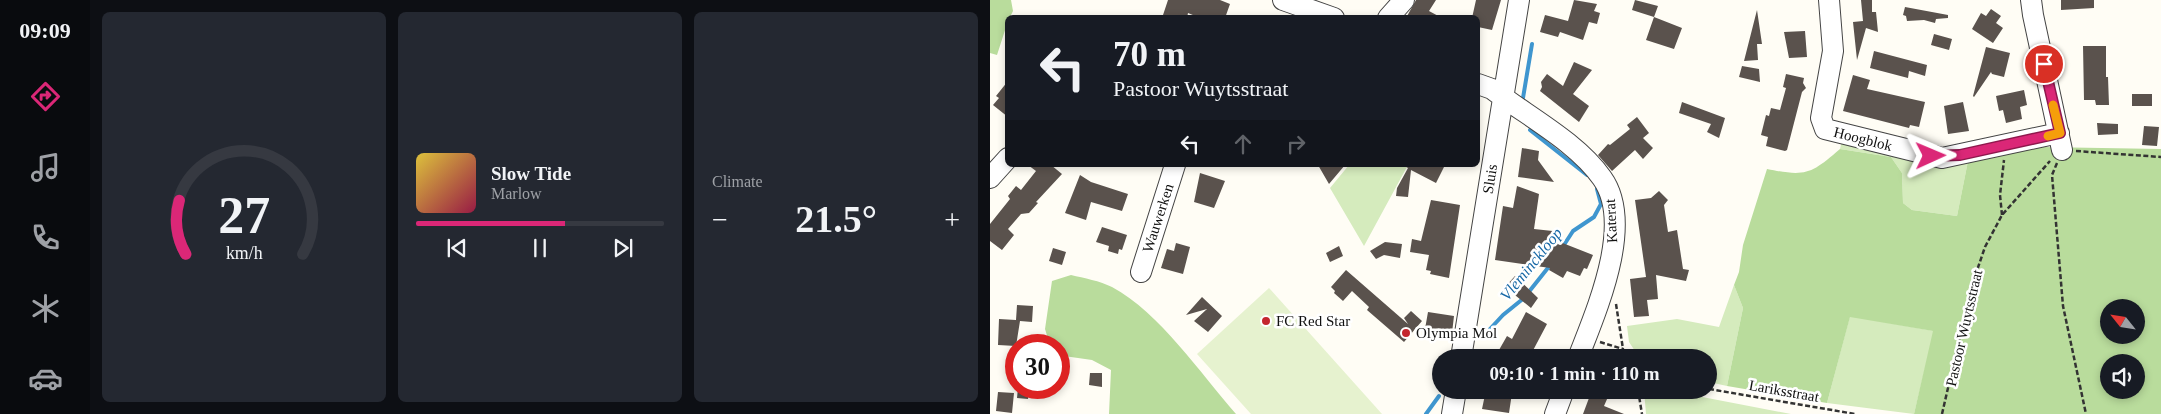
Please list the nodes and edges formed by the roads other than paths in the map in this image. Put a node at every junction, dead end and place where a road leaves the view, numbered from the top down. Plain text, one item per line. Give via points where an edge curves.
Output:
1 (1283, 0) edge
2 (1404, 0) edge
3 (1519, 0) edge
4 (1829, 0) edge
5 (2031, 0) edge
6 (1326, 15) edge
7 (1391, 15) edge
8 (1480, 85) edge
9 (1503, 97) junction
10 (1005, 161) edge
11 (1174, 167) edge
12 (990, 178) edge
13 (1141, 272) dead end
14 (1462, 349) edge
15 (1581, 349) edge
16 (1454, 399) edge
17 (1561, 399) edge
18 (1452, 414) edge
19 (1555, 414) edge

1 - 6 street
2 - 7 street
3 - 9 street, Sluis
4 - 5 street, Hoogblok via 1833,51 1821,118 1825,129 1942,158 1997,146 2061,142
8 - 9 street, Katerat
9 - 14 street, Sluis
9 - 15 street, Katerat via 1581,155 1602,178 1610,193 1614,219 1611,261
10 - 12 street
11 - 13 street, Wauwerken
16 - 18 street
17 - 19 street

